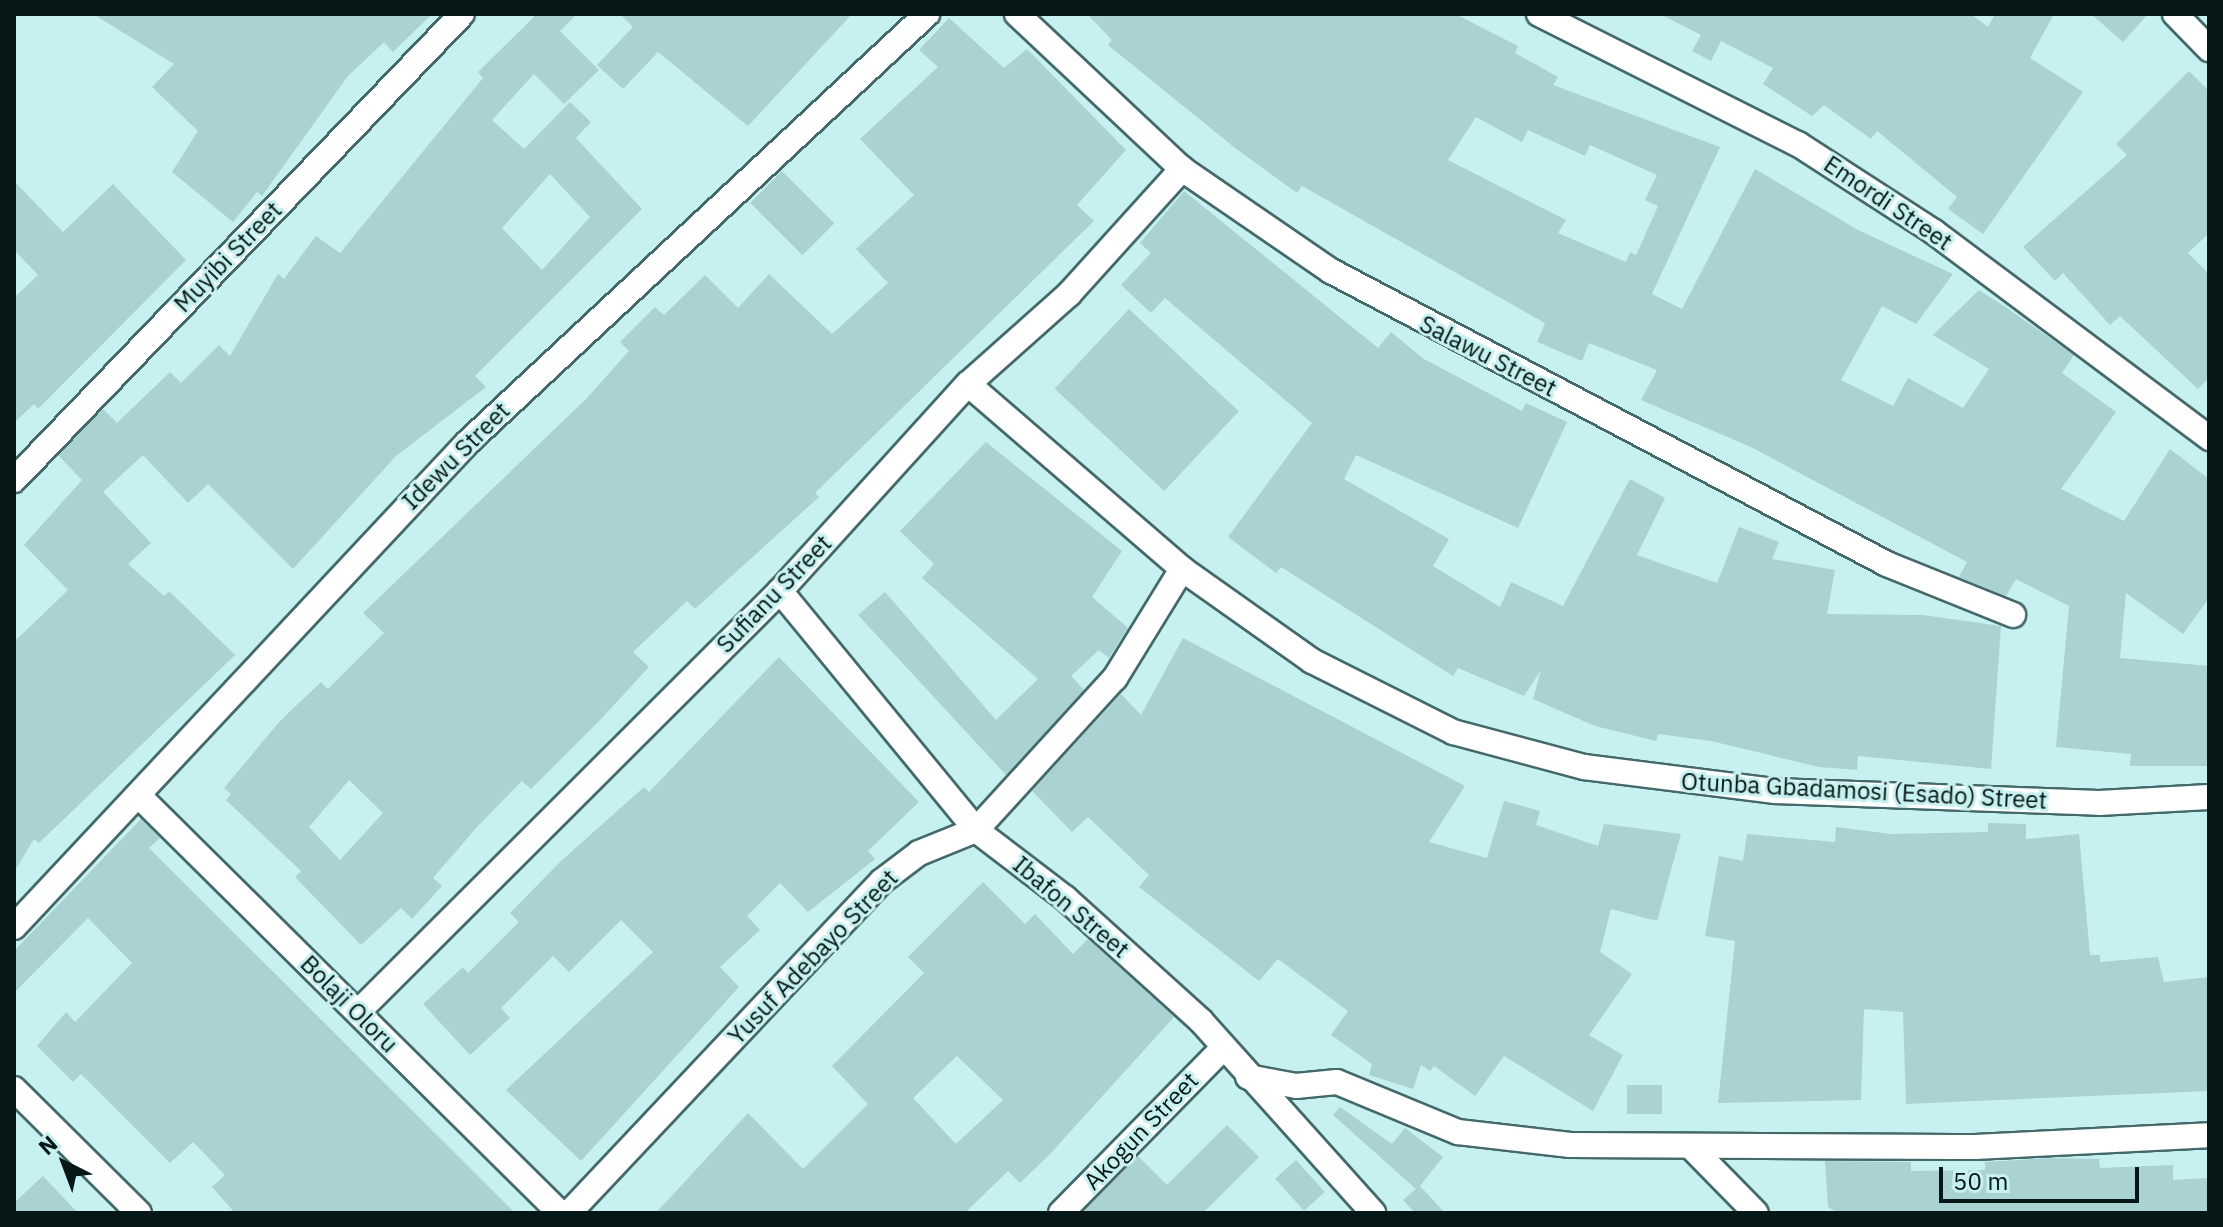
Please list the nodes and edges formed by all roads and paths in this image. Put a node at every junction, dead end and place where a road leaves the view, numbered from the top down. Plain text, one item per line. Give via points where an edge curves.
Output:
1 (462, 14) edge
2 (927, 14) edge
3 (1017, 14) edge
4 (1539, 14) edge
5 (2175, 14) edge
6 (2209, 49) edge
7 (1182, 169) junction
8 (968, 384) junction
9 (2209, 438) edge
10 (14, 480) edge
11 (1182, 569) junction
12 (780, 591) junction
13 (2013, 615) dead end
14 (138, 795) junction
15 (2209, 797) edge
16 (976, 830) junction
17 (14, 927) edge
18 (358, 1012) junction
19 (1222, 1049) junction
20 (1248, 1077) junction
21 (14, 1089) edge
22 (2209, 1135) edge
23 (1694, 1150) junction
24 (139, 1213) edge
25 (560, 1213) edge
26 (569, 1213) edge
27 (1061, 1213) edge
28 (1373, 1213) edge
29 (1756, 1213) edge

1 - 10 street, Muyibi Street
2 - 14 street, Idewu Street via 468,442 281,634
3 - 7 street, Salawu Street
4 - 9 street, Emordi Street via 1798,144 1934,232
5 - 6 street
7 - 8 street, Sufianu Street via 1069,294
7 - 13 street, Salawu Street via 1331,271 1425,325 1887,564
8 - 11 street, Otunba Gbadamosi (Esado) Street
8 - 12 street, Sufianu Street
11 - 15 street, Otunba Gbadamosi (Esado) Street via 1312,661 1387,702 1522,754 1775,791 2099,803
11 - 16 street, Yusuf Adebayo Street via 1115,678
12 - 16 street, Ibafon Street
12 - 18 street, Sufianu Street
14 - 17 street, Idewu Street
14 - 18 street, Bolaji Oloru
16 - 19 street, Ibafon Street via 1065,898
16 - 26 street, Yusuf Adebayo Street via 919,853 882,881
18 - 25 street, Bolaji Oloru
19 - 20 street, Ibafon Street
19 - 27 street, Akogun Street
20 - 23 street via 1296,1086 1337,1082 1458,1132
20 - 28 street, Ibafon Street
21 - 24 street
22 - 23 street
23 - 29 street

